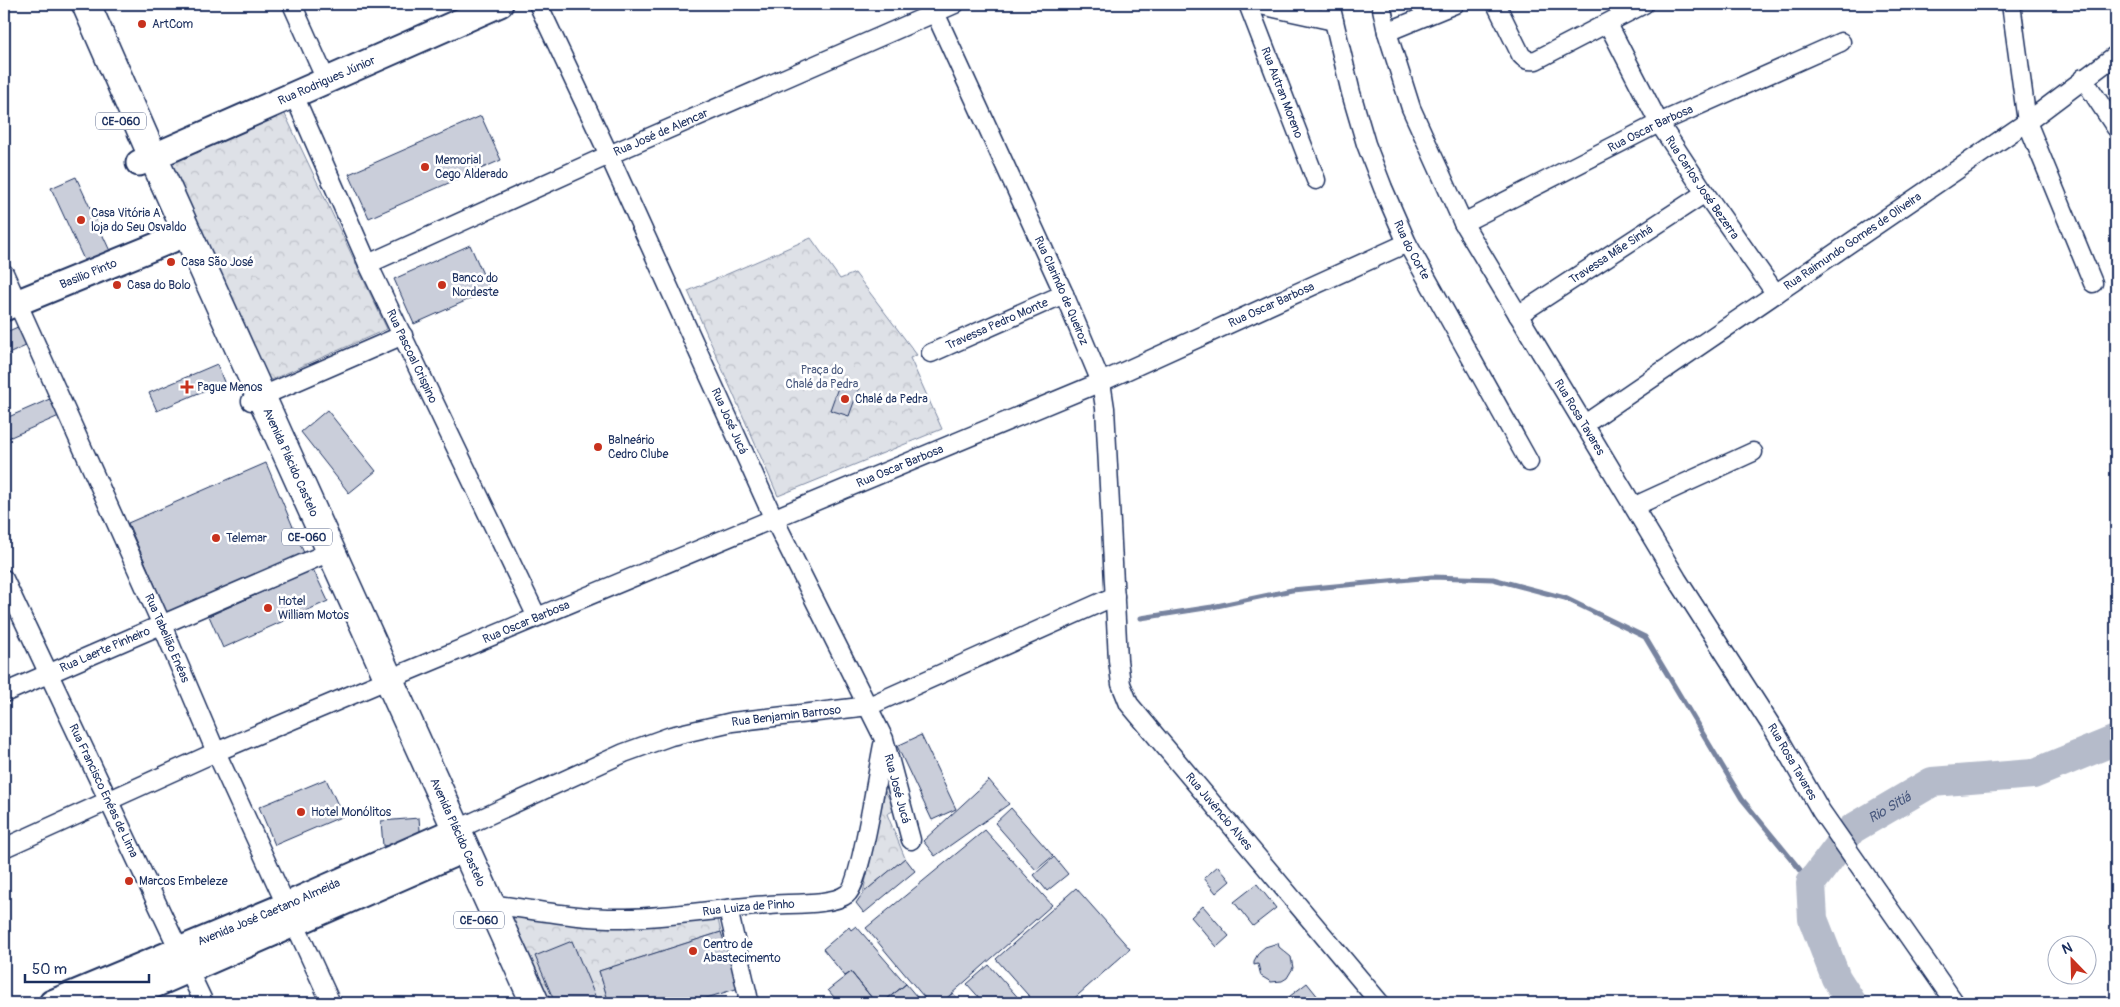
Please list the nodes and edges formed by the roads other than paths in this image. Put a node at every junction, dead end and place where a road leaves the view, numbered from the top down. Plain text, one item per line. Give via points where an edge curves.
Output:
1 (69, 4) edge
2 (86, 4) edge
3 (292, 4) edge
4 (500, 4) edge
5 (538, 4) edge
6 (955, 4) edge
7 (1248, 4) edge
8 (1256, 4) edge
9 (1381, 4) edge
10 (1455, 4) edge
11 (1496, 4) edge
12 (1644, 4) edge
13 (2011, 4) edge
14 (933, 8) edge
15 (1332, 12) edge
16 (1608, 24) junction
17 (1387, 32) junction
18 (1841, 42) dead end
19 (2116, 55) edge
20 (2083, 78) junction
21 (326, 80) junction
22 (293, 94) junction
23 (2027, 122) junction
24 (1660, 123) junction
25 (2116, 128) edge
26 (609, 155) junction
27 (146, 160) junction
28 (1316, 180) dead end
29 (1705, 193) junction
30 (1463, 223) junction
31 (180, 235) junction
32 (1407, 243) junction
33 (368, 264) junction
34 (4, 273) edge
35 (2093, 283) dead end
36 (1064, 294) junction
37 (1776, 294) junction
38 (10, 306) edge
39 (1518, 315) junction
40 (403, 335) junction
41 (931, 353) dead end
42 (1101, 382) junction
43 (255, 399) junction
44 (1585, 424) junction
45 (1753, 452) dead end
46 (1529, 462) dead end
47 (1635, 506) junction
48 (773, 517) junction
49 (324, 554) junction
50 (4, 579) edge
51 (1116, 596) junction
52 (537, 617) junction
53 (162, 625) junction
54 (49, 673) junction
55 (382, 682) junction
56 (4, 693) edge
57 (869, 706) junction
58 (884, 739) junction
59 (216, 752) junction
60 (109, 801) junction
61 (911, 840) dead end
62 (454, 842) junction
63 (4, 848) edge
64 (490, 904) junction
65 (728, 909) junction
66 (291, 914) junction
67 (183, 961) junction
68 (105, 997) edge
69 (52, 1003) edge
70 (204, 1003) edge
71 (331, 1003) edge
72 (515, 1003) edge
73 (535, 1003) edge
74 (746, 1003) edge
75 (1380, 1003) edge
76 (1955, 1003) edge

1 - 27 main road, Avenida Plácido Castelo / CE-060
2 - 27 main road, Avenida Plácido Castelo / CE-060
3 - 21 street
4 - 21 main road, Rua Rodrigues Júnior
5 - 26 street, Rua José Jucá
6 - 14 street, Rua José de Alencar
7 - 28 street, Rua Autran Moreno
8 - 15 street, Rua do Corte
9 - 17 street, Rua Rosa Tavares
10 - 17 street
11 - 16 street via 1519,51 1527,60 1536,60
12 - 16 street
13 - 23 street
14 - 26 street, Rua José de Alencar
14 - 36 street, Rua Clarindo de Queiroz
15 - 32 street, Rua do Corte via 1366,144
16 - 24 street, Rua Carlos José Bezerra
17 - 30 street, Rua Rosa Tavares via 1412,108
18 - 24 street, Rua Oscar Barbosa
19 - 20 street, Rua Raimundo Gomes de Oliveira
20 - 23 street, Rua Raimundo Gomes de Oliveira
20 - 25 street
21 - 22 main road, Rua Rodrigues Júnior
22 - 27 main road, Rua Rodrigues Júnior
22 - 33 street, Rua Pascoal Crispino
23 - 35 street
23 - 37 street, Rua Raimundo Gomes de Oliveira
24 - 29 street, Rua Carlos José Bezerra
24 - 30 street, Rua Oscar Barbosa
26 - 33 street, Rua José de Alencar
26 - 48 street, Rua José Jucá
27 - 31 main road, Avenida Plácido Castelo / CE-060
29 - 37 street, Rua Carlos José Bezerra
29 - 39 street, Travessa Mãe Sinhá
30 - 39 street, Rua Rosa Tavares
31 - 38 main road, Basilio Pinto
31 - 43 main road, Avenida Plácido Castelo / CE-060
32 - 42 street, Rua Oscar Barbosa
32 - 46 street, Rua do Corte
33 - 40 street, Rua Pascoal Crispino
34 - 38 street, Rua Tabelião Enéas
36 - 41 street, Travessa Pedro Monte
36 - 42 street, Rua Clarindo de Queiroz
37 - 44 street, Rua Raimundo Gomes de Oliveira
38 - 53 street, Rua Tabelião Enéas
39 - 44 street, Rua Rosa Tavares
40 - 43 street
40 - 52 street, Rua Pascoal Crispino
42 - 48 street, Rua Oscar Barbosa
42 - 51 street, Rua Clarindo de Queiroz
43 - 49 main road, Avenida Plácido Castelo / CE-060
44 - 47 street, Rua Rosa Tavares
45 - 47 street
47 - 76 street, Rua Rosa Tavares via 1821,811
48 - 52 street, Rua Oscar Barbosa
48 - 57 street, Rua José Jucá
49 - 53 street, Rua Laerte Pinheiro
49 - 55 main road, Avenida Plácido Castelo / CE-060
50 - 54 street, Rua Francisco Enéas de Lima
51 - 57 street, Rua Benjamin Barroso
51 - 75 street, Rua Juvêncio Alves via 1118,660 1121,684 1129,704
52 - 55 street, Rua Oscar Barbosa
53 - 54 street, Rua Laerte Pinheiro
53 - 59 street, Rua Tabelião Enéas
54 - 56 street, Rua Laerte Pinheiro
54 - 60 street, Rua Francisco Enéas de Lima
55 - 59 street, Rua Oscar Barbosa
55 - 62 main road, Avenida Plácido Castelo / CE-060
57 - 58 street, Rua José Jucá
57 - 62 street, Rua Benjamin Barroso via 732,722 670,736 624,753
58 - 61 street, Rua José Jucá
58 - 65 street, Rua Luiza de Pinho via 863,849 848,894 827,901
59 - 60 street, Rua Oscar Barbosa
59 - 66 street, Rua Tabelião Enéas
60 - 63 street, Rua Oscar Barbosa
60 - 67 street, Rua Francisco Enéas de Lima
62 - 64 main road, Avenida Plácido Castelo / CE-060
62 - 66 main road, Avenida José Caetano Almeida
62 - 72 main road, Avenida Plácido Castelo / CE-060
64 - 65 street, Rua Luiza de Pinho via 606,918
64 - 73 main road, Avenida Plácido Castelo / CE-060
65 - 74 street via 748,996
66 - 67 main road, Avenida José Caetano Almeida
66 - 71 street, Rua Tabelião Enéas
67 - 68 main road, Avenida José Caetano Almeida
67 - 70 street, Rua Francisco Enéas de Lima
68 - 69 main road, Avenida José Caetano Almeida

